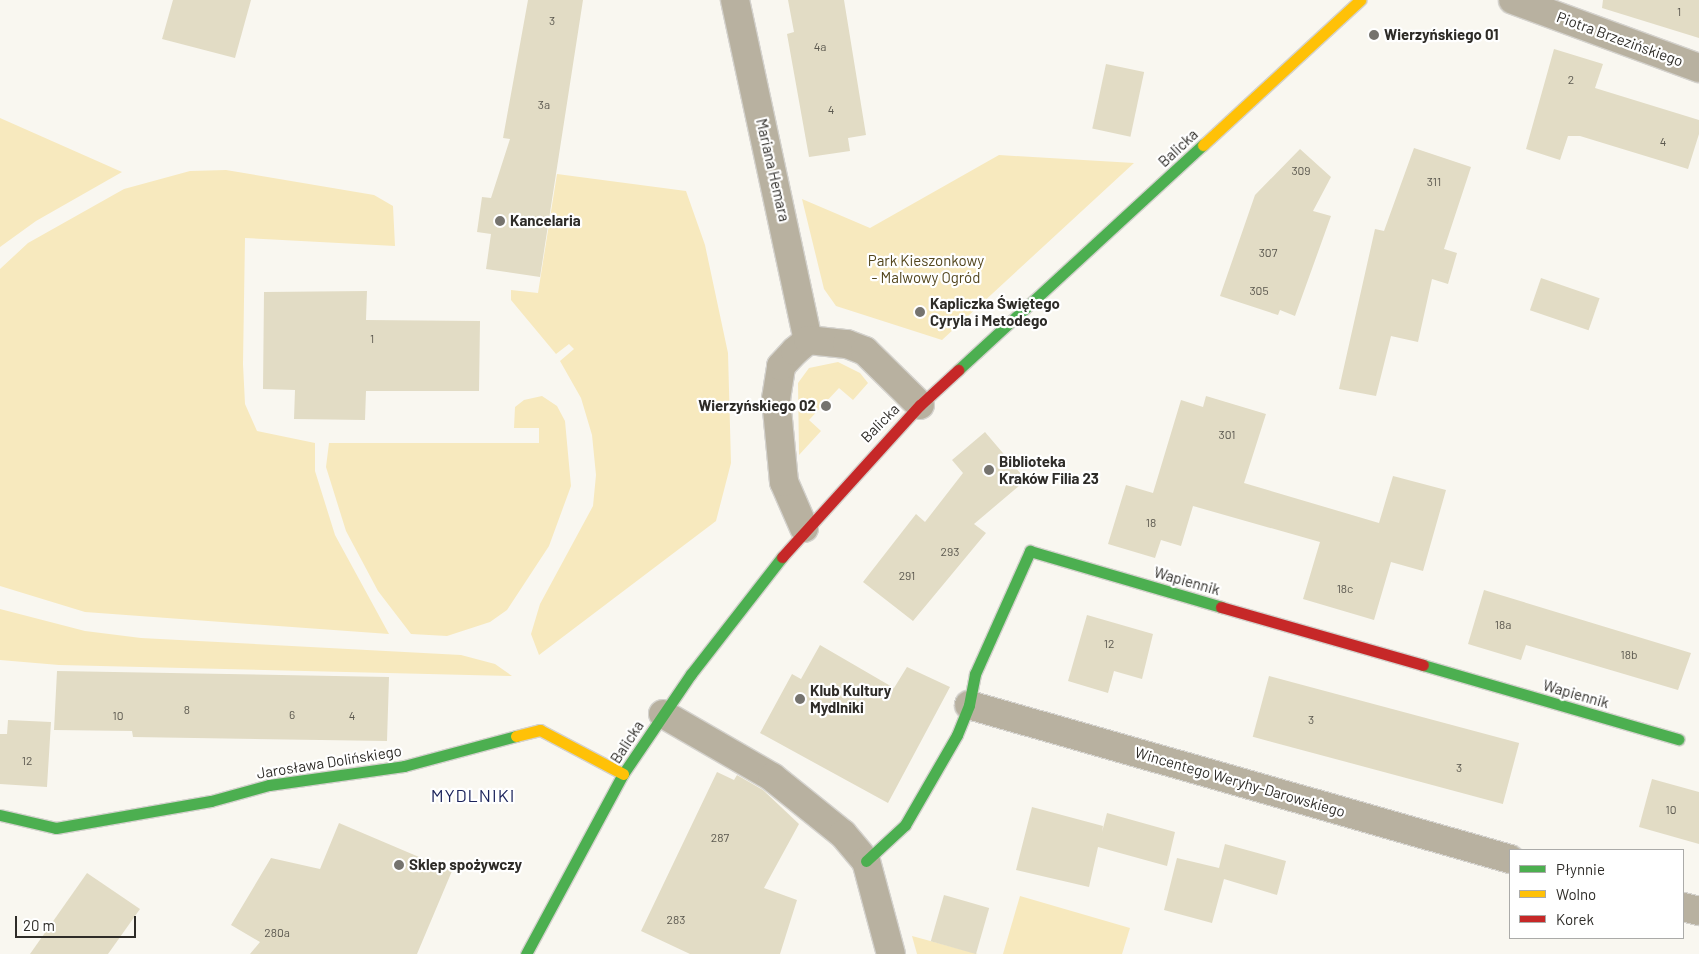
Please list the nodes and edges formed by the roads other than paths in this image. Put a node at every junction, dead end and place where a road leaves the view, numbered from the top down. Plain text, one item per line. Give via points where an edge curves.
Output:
1 (735, 0) edge
2 (1360, 0) edge
3 (1513, 0) edge
4 (1699, 68) edge
5 (808, 340) junction
6 (920, 405) junction
7 (804, 528) junction
8 (969, 705) junction
9 (663, 714) junction
10 (1678, 739) dead end
11 (623, 774) junction
12 (0, 815) edge
13 (1509, 858) edge
14 (866, 861) junction
15 (1684, 907) edge
16 (1699, 911) edge
17 (526, 954) edge
18 (891, 954) edge

1 - 5 street, Mariana Hemara
2 - 6 street, Balicka
3 - 4 street, Piotra Brzezińskiego
5 - 6 street via 847,344 865,351
5 - 7 street via 781,366 776,399 784,482
6 - 7 street, Balicka
7 - 9 street, Balicka
8 - 10 street, Wapiennik via 975,674 1030,551
8 - 13 street, Wincentego Weryhy-Darowskiego
8 - 14 street, Wapiennik via 957,735 905,825
9 - 11 street, Balicka
9 - 14 street via 772,777 836,827
11 - 12 street, Jarosława Dolińskiego via 540,730 404,766 269,785 211,802 56,828
11 - 17 street, Balicka
14 - 18 street
15 - 16 street

